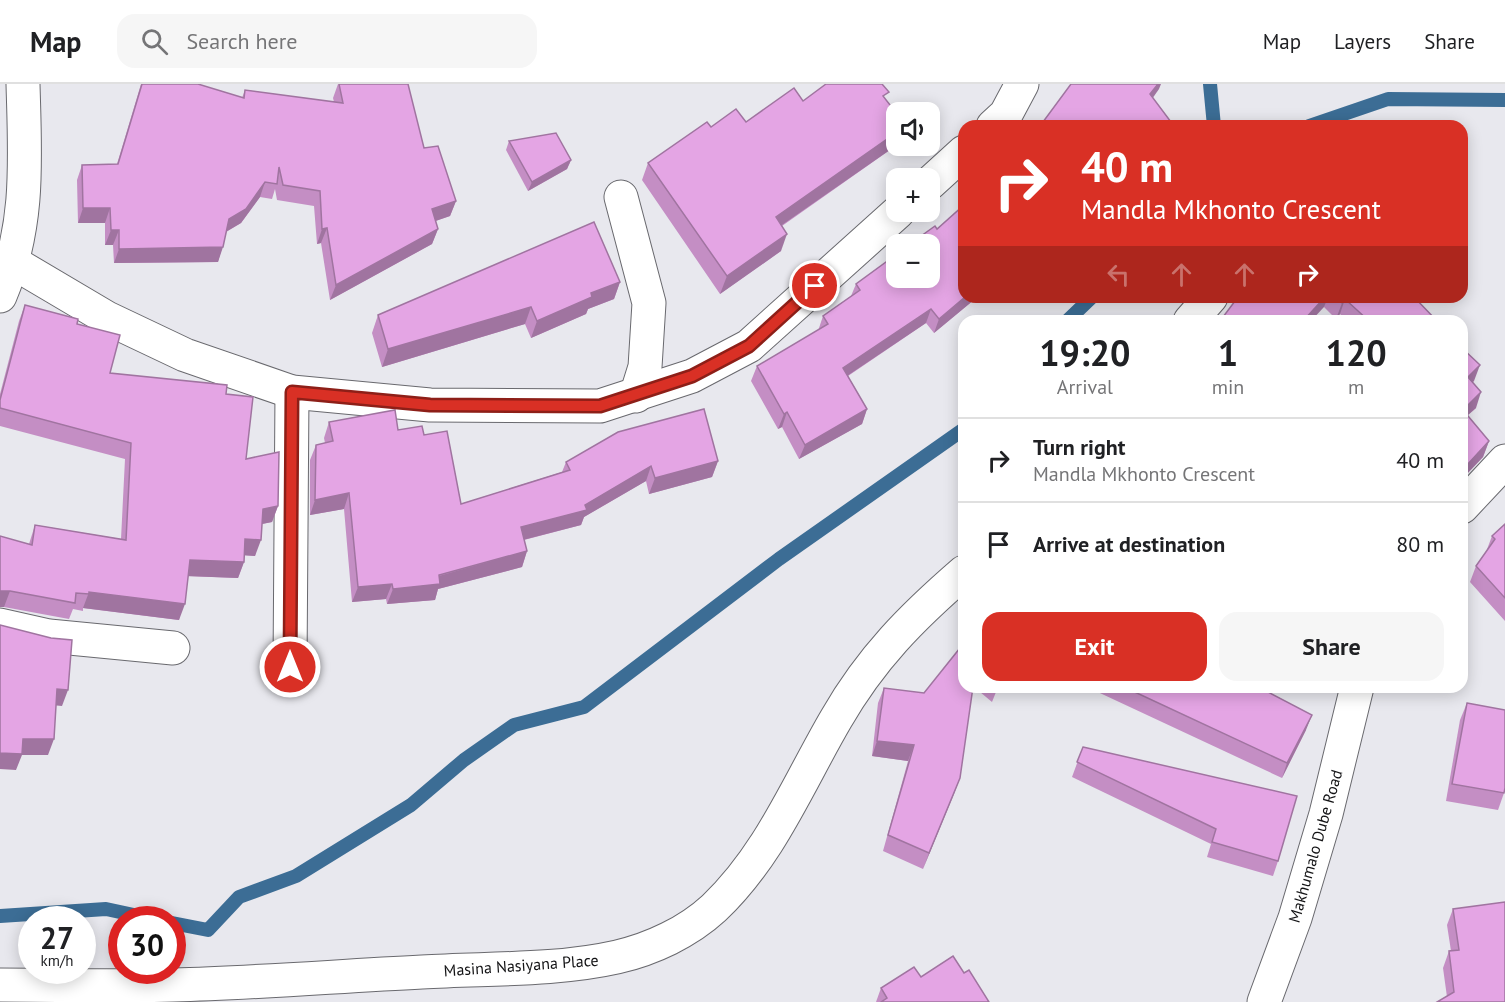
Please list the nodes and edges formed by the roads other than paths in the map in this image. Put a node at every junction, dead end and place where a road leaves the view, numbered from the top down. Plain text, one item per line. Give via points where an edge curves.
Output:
1 (23, 84) edge
2 (1022, 84) edge
3 (1000, 120) edge
4 (958, 157) edge
5 (940, 174) edge
6 (621, 198) dead end
7 (887, 222) edge
8 (14, 263) junction
9 (0, 296) edge
10 (1206, 303) edge
11 (1195, 315) edge
12 (292, 392) junction
13 (636, 396) junction
14 (1505, 461) edge
15 (1468, 501) edge
16 (958, 577) edge
17 (0, 625) edge
18 (173, 648) dead end
19 (290, 667) dead end
20 (1356, 693) edge
21 (0, 985) edge
22 (1264, 1002) edge

1 - 8 street via 26,189
2 - 3 street
4 - 5 street
6 - 13 street via 649,303 645,367
7 - 13 street via 749,346 692,376
8 - 9 street
8 - 12 street via 107,318 175,350
10 - 11 street
12 - 13 street via 430,405 600,406
12 - 19 street
14 - 15 street
16 - 21 street, Masina Nasiyana Place via 910,619 874,661 837,717 786,813 737,884 713,909 649,948 615,957 538,965 172,985
17 - 18 street via 49,636
20 - 22 street, Makhumalo Dube Road via 1326,814 1295,918

